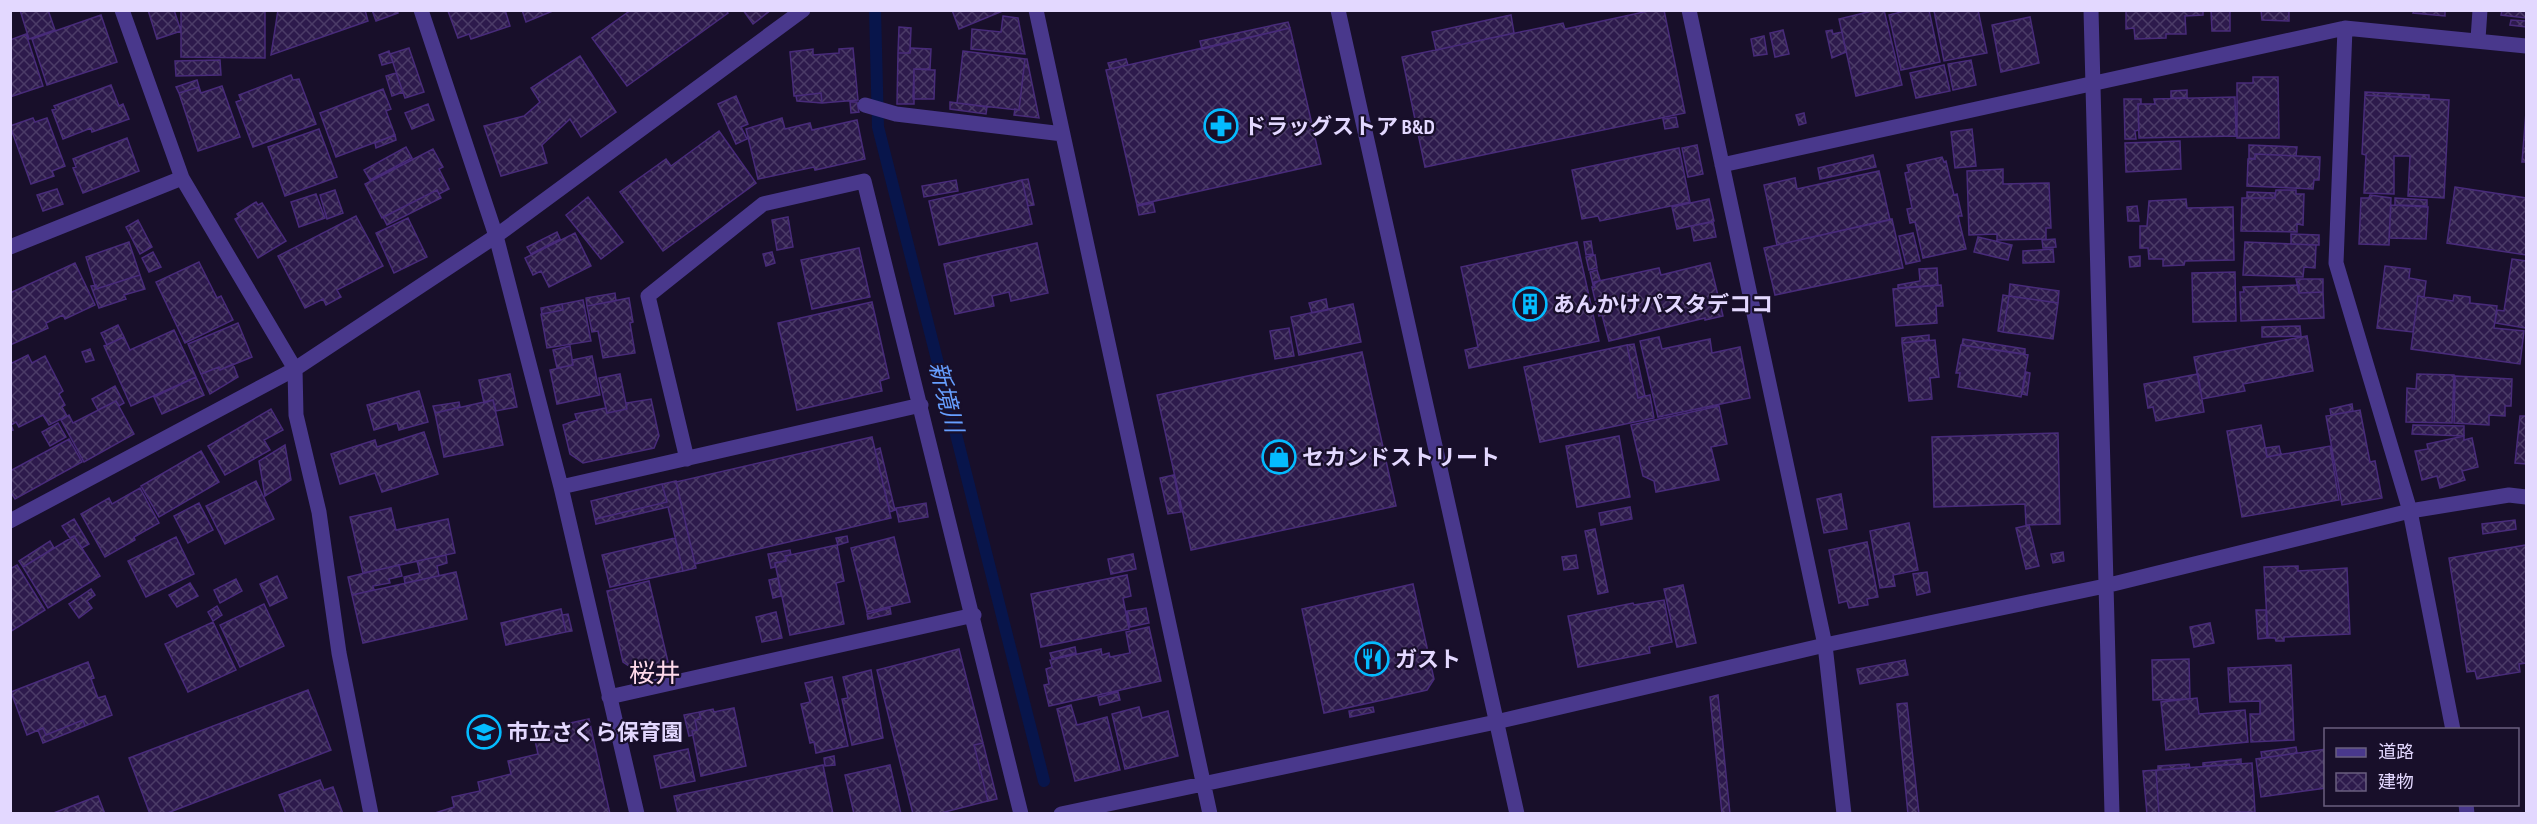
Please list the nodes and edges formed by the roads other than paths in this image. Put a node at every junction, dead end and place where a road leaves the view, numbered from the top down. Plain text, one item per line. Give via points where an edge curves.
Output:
1 (122, 10) edge
2 (421, 10) edge
3 (803, 10) edge
4 (1036, 10) edge
5 (1338, 10) edge
6 (1689, 10) edge
7 (2091, 10) edge
8 (2480, 10) edge
9 (2345, 28) junction
10 (2478, 39) junction
11 (2526, 46) edge
12 (2092, 84) junction
13 (866, 105) dead end
14 (1063, 134) junction
15 (1722, 165) junction
16 (182, 178) junction
17 (496, 236) junction
18 (10, 247) edge
19 (295, 369) junction
20 (921, 405) junction
21 (687, 459) junction
22 (561, 487) junction
23 (2526, 497) edge
24 (2410, 511) junction
25 (10, 522) edge
26 (2105, 586) junction
27 (974, 615) junction
28 (1825, 645) junction
29 (609, 697) junction
30 (1496, 722) junction
31 (2453, 728) edge
32 (1204, 784) junction
33 (371, 813) edge
34 (637, 813) edge
35 (1021, 813) edge
36 (1061, 813) edge
37 (1210, 813) edge
38 (1517, 813) edge
39 (1844, 813) edge
40 (2112, 813) edge

1 - 16 street
2 - 17 street
3 - 17 street
4 - 14 street
5 - 30 street
6 - 15 street
7 - 12 street
8 - 10 street
9 - 10 street
9 - 12 street
9 - 24 street via 2336,263
10 - 11 street
12 - 15 street
12 - 26 street
13 - 14 street via 893,113
14 - 32 street
15 - 28 street
16 - 18 street
16 - 19 street
17 - 19 street
17 - 22 street
19 - 25 street
19 - 33 street via 296,415 319,512 339,653
20 - 21 street
20 - 21 street via 864,181 763,204 648,296
20 - 27 street
21 - 22 street
22 - 29 street
23 - 24 street via 2509,495
24 - 26 street
24 - 31 street
26 - 28 street
26 - 40 street
27 - 29 street
27 - 35 street
28 - 30 street
28 - 39 street
29 - 34 street
30 - 32 street
30 - 38 street
32 - 36 street
32 - 37 street

